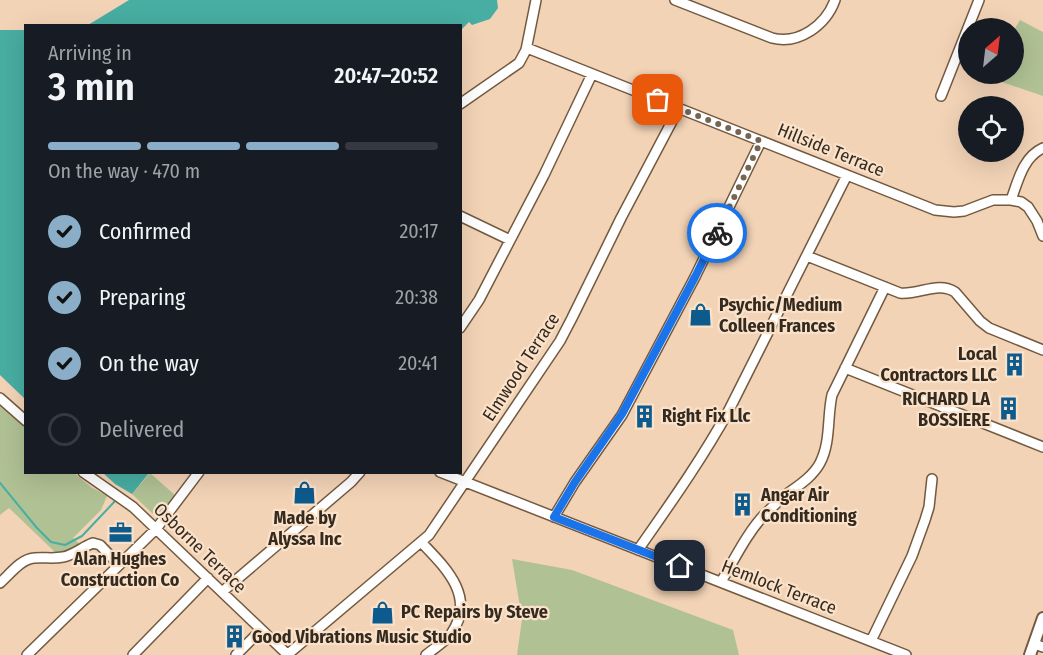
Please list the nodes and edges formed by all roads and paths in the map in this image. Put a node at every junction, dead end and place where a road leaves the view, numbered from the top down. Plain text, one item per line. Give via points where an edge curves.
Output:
1 (536, 0) edge
2 (835, 0) edge
3 (979, 0) edge
4 (680, 1) edge
5 (527, 48) junction
6 (592, 74) junction
7 (941, 96) dead end
8 (462, 103) edge
9 (680, 108) junction
10 (761, 141) junction
11 (1043, 148) edge
12 (847, 175) junction
13 (1011, 200) junction
14 (462, 217) edge
15 (1043, 236) edge
16 (510, 240) junction
17 (807, 256) junction
18 (885, 287) junction
19 (462, 325) edge
20 (1043, 350) edge
21 (846, 368) junction
22 (0, 398) edge
23 (24, 419) edge
24 (1043, 447) edge
25 (86, 474) edge
26 (197, 474) edge
27 (358, 474) edge
28 (445, 474) edge
29 (932, 479) dead end
30 (465, 483) junction
31 (554, 517) junction
32 (156, 529) junction
33 (421, 542) junction
34 (638, 550) junction
35 (119, 565) junction
36 (208, 578) junction
37 (0, 582) edge
38 (721, 582) junction
39 (222, 592) junction
40 (1043, 618) edge
41 (261, 630) junction
42 (871, 641) junction
43 (1038, 645) edge
44 (27, 655) edge
45 (133, 655) edge
46 (236, 655) edge
47 (288, 655) edge
48 (426, 655) edge
49 (906, 655) edge
50 (1030, 655) edge

1 - 5 street
2 - 4 street via 811,31 785,40
3 - 7 street
5 - 6 street, Hillside Terrace
5 - 8 street via 514,68
6 - 9 street, Hillside Terrace
6 - 16 street
9 - 10 street, Hillside Terrace
9 - 30 street, Elmwood Terrace via 560,341
10 - 12 street, Hillside Terrace
10 - 31 street via 622,414
11 - 13 street via 1028,160
12 - 13 street, Hillside Terrace via 945,212 964,211 993,200
12 - 17 street
13 - 15 street via 1028,207
14 - 16 street
16 - 19 street
17 - 18 street
17 - 34 street via 709,445
18 - 20 street via 907,294 937,287 950,289 990,328
18 - 21 street
21 - 24 street
21 - 38 street via 832,395 828,434 819,464 811,476 764,515
22 - 23 street
25 - 32 street, Osborne Terrace via 133,507
26 - 32 street
27 - 39 street
28 - 30 street, Hemlock Terrace
29 - 42 street via 929,507 915,547
30 - 31 street, Hemlock Terrace
30 - 33 street, Elmwood Terrace
31 - 34 street, Hemlock Terrace
32 - 35 street
32 - 36 street, Osborne Terrace
33 - 47 street, Elmwood Terrace
33 - 48 street via 447,571 461,601 459,618 451,633
34 - 38 street, Hemlock Terrace
35 - 37 street via 93,543 72,555 26,561
35 - 44 street
36 - 39 street, Osborne Terrace
36 - 45 street
38 - 42 street, Hemlock Terrace
39 - 41 street, Osborne Terrace
40 - 43 main road
41 - 46 street
41 - 47 street, Osborne Terrace
42 - 49 street, Hemlock Terrace
43 - 50 main road

